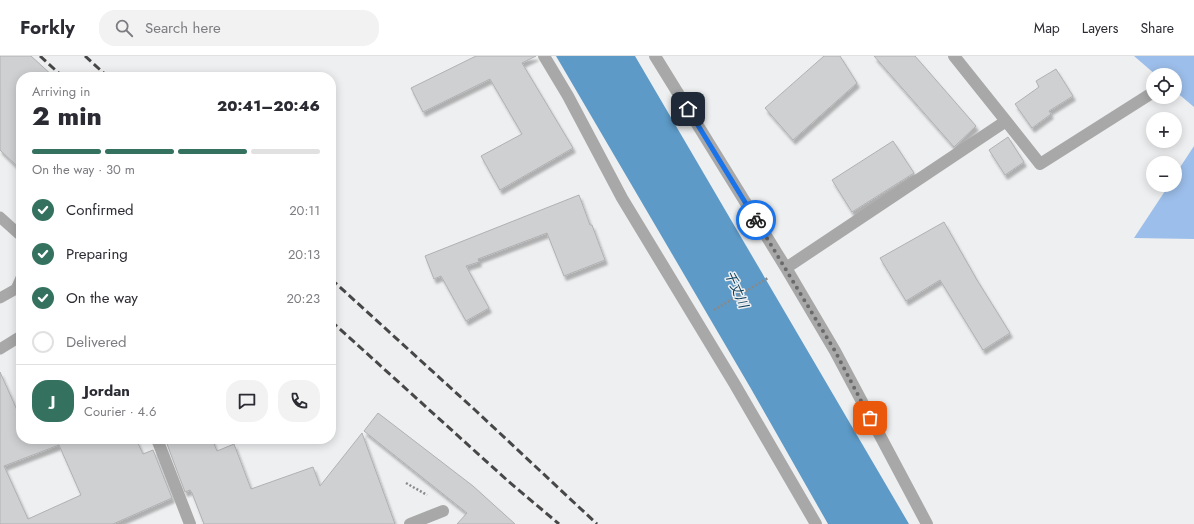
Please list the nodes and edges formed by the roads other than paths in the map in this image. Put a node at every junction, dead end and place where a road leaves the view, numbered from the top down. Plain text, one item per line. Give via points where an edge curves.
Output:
1 (544, 56) edge
2 (655, 56) edge
3 (954, 56) edge
4 (1146, 97) edge
5 (1006, 121) junction
6 (0, 216) edge
7 (16, 231) edge
8 (786, 268) junction
9 (16, 289) edge
10 (0, 298) edge
11 (16, 339) edge
12 (0, 348) edge
13 (159, 444) edge
14 (443, 511) dead end
15 (190, 524) edge
16 (410, 524) edge
17 (816, 524) edge
18 (927, 524) edge

1 - 17 street via 622,198
2 - 8 street
3 - 5 street
4 - 5 street via 1040,164
5 - 8 street
6 - 7 lane
8 - 18 street via 835,351
9 - 10 lane
11 - 12 lane
13 - 15 street
14 - 16 street

